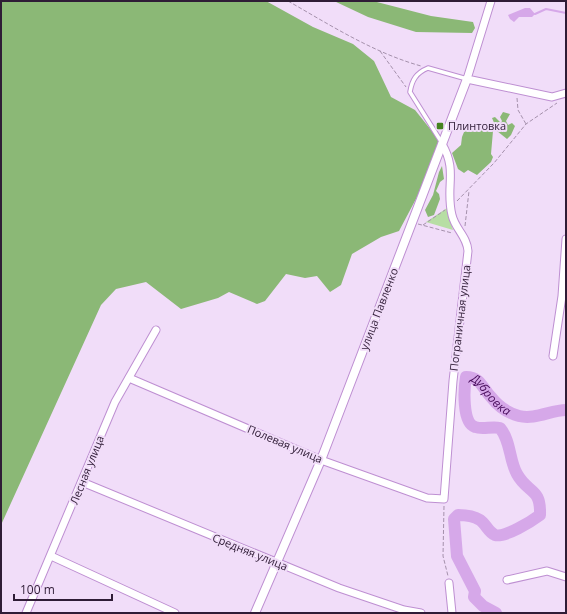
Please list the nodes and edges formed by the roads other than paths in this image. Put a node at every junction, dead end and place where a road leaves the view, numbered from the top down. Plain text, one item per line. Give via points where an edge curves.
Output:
1 (491, 1) edge
2 (467, 79) junction
3 (565, 93) edge
4 (442, 144) junction
5 (566, 239) edge
6 (156, 330) dead end
7 (553, 356) dead end
8 (129, 378) junction
9 (321, 460) junction
10 (82, 482) junction
11 (444, 499) joint
12 (51, 556) junction
13 (277, 564) junction
14 (566, 577) edge
15 (507, 580) dead end
16 (449, 583) road end
17 (26, 613) edge
18 (175, 613) edge
19 (254, 613) edge
20 (421, 613) edge
21 (452, 613) edge

1 - 2 street, улица Павленко
2 - 3 street via 552,97
2 - 4 street, улица Павленко
2 - 4 lane via 428,68 420,71 414,78 410,92
4 - 9 street, улица Павленко
4 - 11 street, Пограничная улица via 451,165 450,207 456,228 464,237 468,251 453,381
5 - 7 street via 562,296
6 - 8 street, Лесная улица
8 - 9 street, Полевая улица
8 - 10 street, Лесная улица via 115,402
9 - 11 street, Полевая улица via 427,498
9 - 13 street, улица Павленко
10 - 12 street, Лесная улица
10 - 13 street, Средняя улица
12 - 17 street, Лесная улица
12 - 18 street
13 - 19 street, улица Павленко
13 - 20 street, Средняя улица via 339,588 404,610
14 - 15 street via 547,571
16 - 21 street

